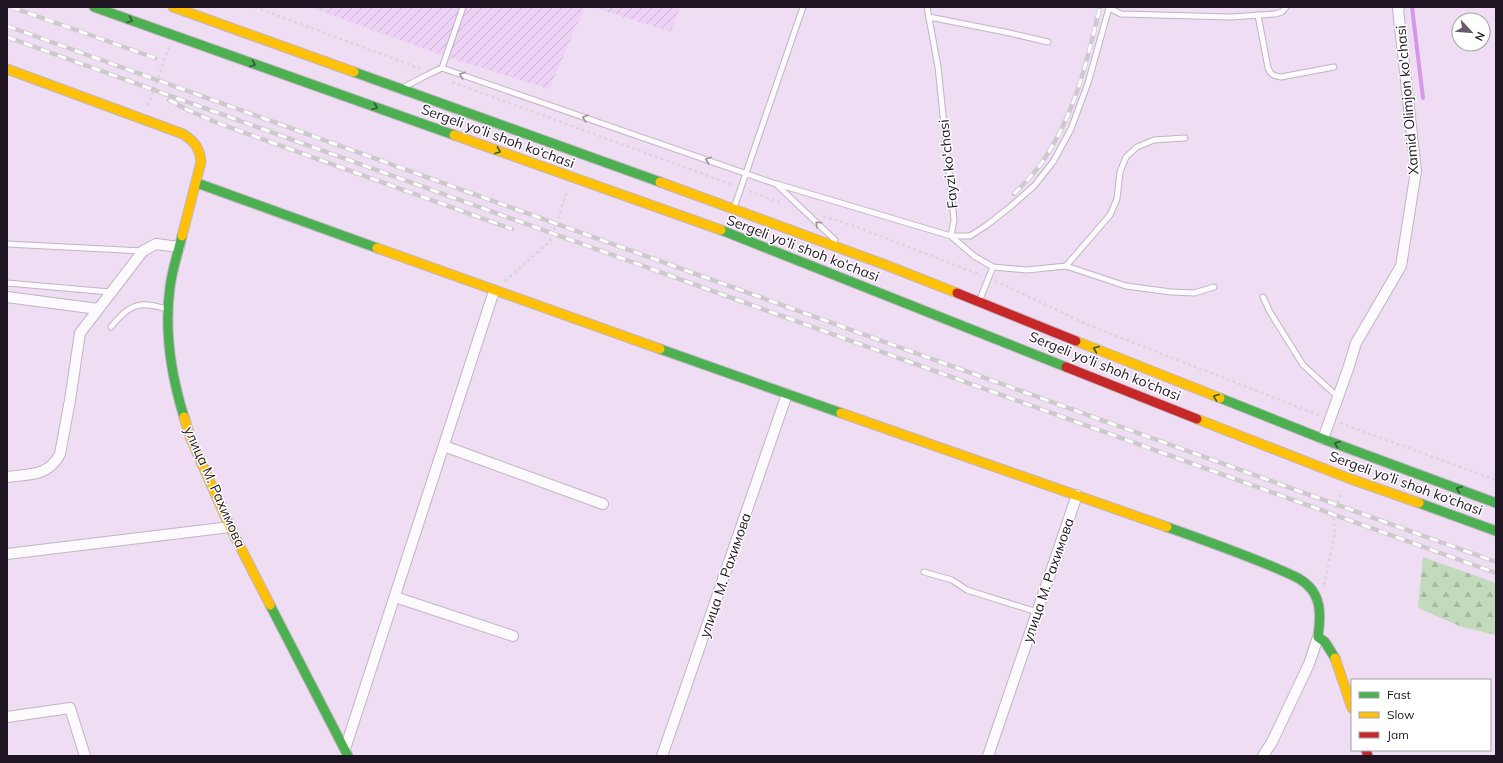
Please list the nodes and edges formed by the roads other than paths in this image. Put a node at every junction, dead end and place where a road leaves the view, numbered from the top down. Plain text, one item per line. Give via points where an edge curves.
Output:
1 (94, 7) edge
2 (173, 7) edge
3 (463, 7) edge
4 (803, 7) edge
5 (927, 7) edge
6 (1286, 7) edge
7 (1399, 7) edge
8 (1109, 8) edge
9 (1258, 15) junction
10 (929, 17) junction
11 (1048, 42) dead end
12 (1334, 67) dead end
13 (442, 68) junction
14 (7, 69) edge
15 (402, 88) junction
16 (1185, 138) dead end
17 (745, 173) junction
18 (197, 183) junction
19 (776, 184) junction
20 (733, 209) junction
21 (951, 236) junction
22 (7, 244) edge
23 (179, 247) junction
24 (846, 250) junction
25 (143, 251) junction
26 (1066, 266) junction
27 (994, 267) junction
28 (7, 283) edge
29 (1214, 287) dead end
30 (494, 290) junction
31 (111, 292) junction
32 (7, 297) edge
33 (1263, 297) dead end
34 (978, 302) junction
35 (98, 309) junction
36 (168, 309) junction
37 (111, 327) dead end
38 (787, 394) junction
39 (1338, 397) junction
40 (1323, 439) junction
41 (444, 446) junction
42 (7, 477) edge
43 (1077, 495) junction
44 (1496, 503) edge
45 (603, 504) dead end
46 (230, 527) junction
47 (1496, 531) edge
48 (7, 554) edge
49 (924, 572) dead end
50 (395, 597) junction
51 (1037, 612) junction
52 (513, 636) dead end
53 (1318, 637) junction
54 (1351, 705) edge
55 (7, 717) edge
56 (346, 753) edge
57 (85, 756) edge
58 (662, 756) edge
59 (988, 756) edge
60 (1263, 756) edge

1 -> 47 main road, Sergeli yo‘li shoh ko‘chasi via 707,225 1348,478
2 - 15 main road, Sergeli yo‘li shoh ko‘chasi
3 - 13 lane
4 - 17 lane
5 - 10 lane, Fayzi ko'chasi
6 - 9 lane via 1282,12
7 - 39 street, Xamid Olimjon ko'chasi via 1416,172 1401,266 1356,343
8 - 9 lane via 1121,14 1231,17
8 - 21 lane via 1088,83 1071,129 1053,162 1034,186 987,224 970,236
9 - 12 lane via 1270,74 1281,76
10 - 11 lane
10 - 21 lane, Fayzi ko'chasi via 938,67 954,220
13 - 15 lane
17 -> 13 lane
14 - 18 main road, улица М. Рахимова via 183,134 199,148 201,162
15 - 20 main road, Sergeli yo‘li shoh ko‘chasi
16 - 26 lane via 1154,140 1137,147 1126,157 1120,172 1117,199 1110,215
17 - 19 lane
17 - 20 lane
18 - 23 main road, улица М. Рахимова
18 - 30 main road
19 - 21 lane
24 -> 19 lane
20 - 24 main road, Sergeli yo‘li shoh ko‘chasi
21 - 27 lane via 974,256
22 - 25 lane
23 - 25 street via 156,244
23 - 36 main road, улица М. Рахимова via 170,286
24 - 34 main road, Sergeli yo‘li shoh ko‘chasi
25 - 31 street
26 - 27 lane via 1027,270
26 - 29 lane via 1126,286 1194,293
27 - 34 lane
28 - 31 lane
30 - 38 main road
30 - 41 street, улица М. Рахимова
31 - 35 street
32 - 35 street
33 - 39 lane via 1302,365
40 -> 34 main road, Sergeli yo‘li shoh ko‘chasi
35 - 42 street via 80,334 60,454 56,462 43,472
36 - 37 lane via 141,305 128,310
36 - 46 main road, улица М. Рахимова via 168,342 176,390 191,439
38 - 43 main road
38 - 58 street, улица М. Рахимова
39 - 40 street, Xamid Olimjon ko'chasi
44 -> 40 main road, Sergeli yo‘li shoh ko‘chasi
41 - 45 street
41 - 50 street, улица М. Рахимова
43 - 51 street, улица М. Рахимова
43 - 53 main road via 1231,549 1300,578 1311,588 1320,608
46 - 48 street
46 - 56 main road, улица М. Рахимова
49 - 51 lane via 952,580 967,590
50 - 52 street
50 - 56 street, улица М. Рахимова
51 - 59 street, улица М. Рахимова
53 - 54 main road via 1325,641 1336,659
53 - 60 street via 1306,671
55 - 57 street via 70,708

